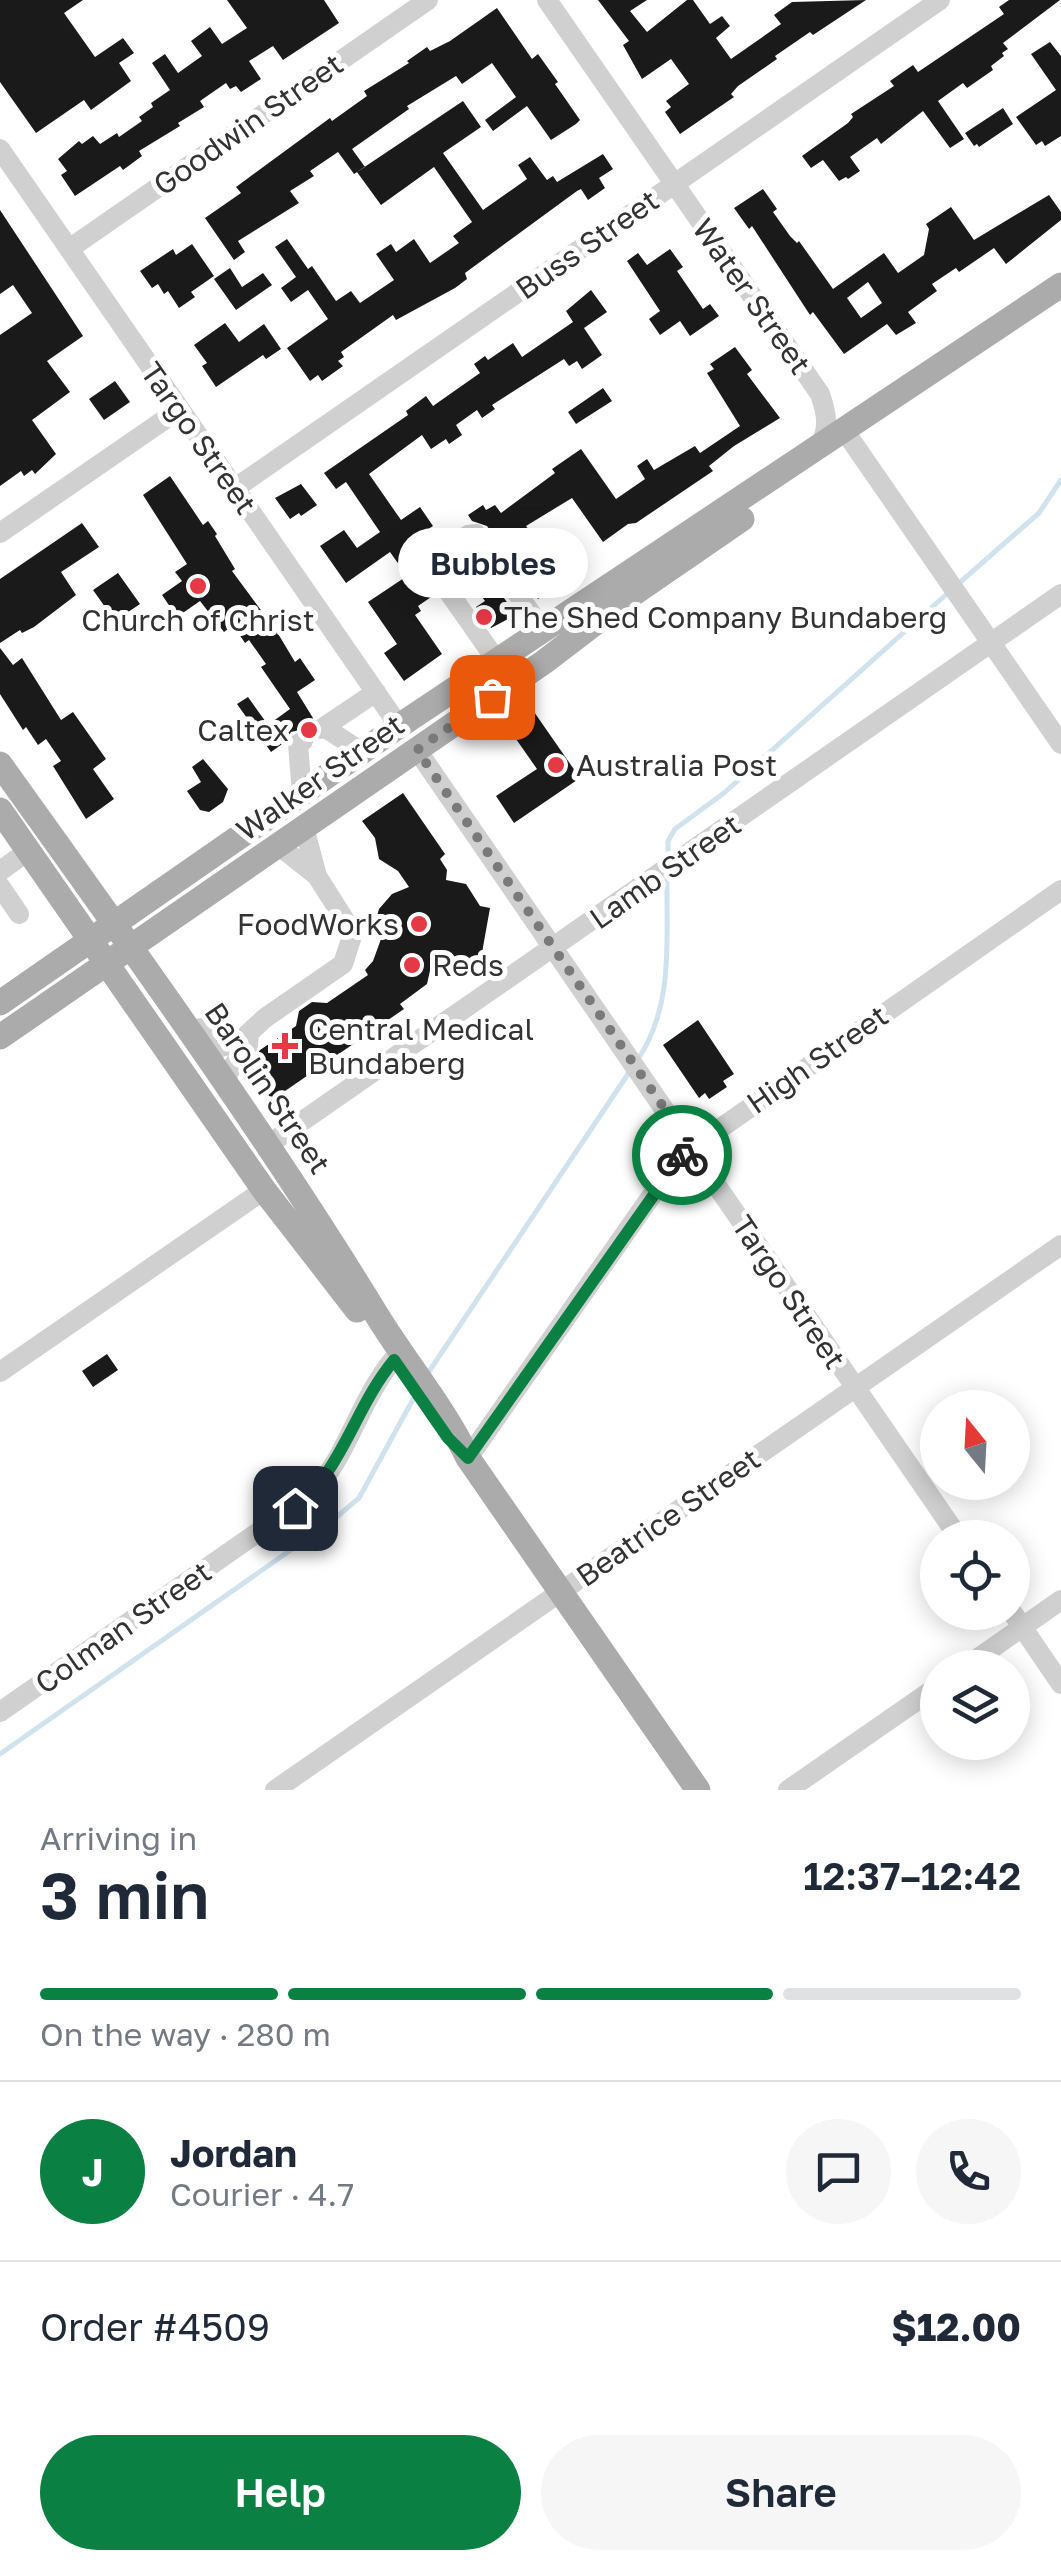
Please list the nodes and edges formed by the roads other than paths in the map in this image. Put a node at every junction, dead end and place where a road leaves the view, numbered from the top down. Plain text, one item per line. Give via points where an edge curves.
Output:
1 (428, 0) edge
2 (547, 0) edge
3 (940, 0) edge
4 (0, 149) edge
5 (674, 184) junction
6 (68, 249) junction
7 (1061, 285) edge
8 (1013, 318) junction
9 (820, 394) junction
10 (180, 409) junction
11 (874, 410) junction
12 (848, 436) junction
13 (818, 448) junction
14 (234, 488) junction
15 (0, 533) edge
16 (1061, 594) edge
17 (542, 630) junction
18 (990, 644) junction
19 (496, 661) junction
20 (513, 683) junction
21 (376, 692) junction
22 (399, 726) junction
23 (316, 732) junction
24 (1061, 744) edge
25 (417, 750) junction
26 (362, 752) junction
27 (0, 764) edge
28 (296, 798) junction
29 (0, 810) edge
30 (304, 827) junction
31 (278, 845) junction
32 (28, 851) junction
33 (0, 871) edge
34 (317, 876) junction
35 (0, 886) edge
36 (1061, 890) edge
37 (19, 914) dead end
38 (115, 924) junction
39 (92, 940) junction
40 (132, 946) junction
41 (552, 948) junction
42 (108, 962) junction
43 (170, 1001) junction
44 (0, 1003) edge
45 (250, 1033) junction
46 (0, 1037) edge
47 (224, 1080) junction
48 (268, 1145) junction
49 (691, 1147) junction
50 (264, 1190) junction
51 (1061, 1245) edge
52 (318, 1259) junction
53 (0, 1372) edge
54 (413, 1381) junction
55 (855, 1388) junction
56 (468, 1458) junction
57 (947, 1520) edge
58 (560, 1591) junction
59 (1061, 1600) edge
60 (1030, 1614) edge
61 (1006, 1630) edge
62 (1024, 1630) edge
63 (984, 1650) edge
64 (1061, 1684) edge
65 (920, 1698) edge
66 (0, 1712) edge
67 (275, 1790) edge
68 (698, 1790) edge
69 (788, 1790) edge

1 - 6 street, Goodwin Street
2 - 5 street, Water Street
3 - 5 street, Buss Street
4 - 6 street, Targo Street
5 - 9 street, Water Street
5 - 14 street, Buss Street
6 - 10 street, Targo Street
7 - 8 main road, Walker Street
8 - 11 main road, Walker Street
8 - 12 main road, Walker Street via 897,412
9 - 11 street, Water Street via 852,413
9 - 13 street, Water Street via 827,422
10 - 14 street, Targo Street
10 - 15 street
11 - 12 main road, Walker Street
12 - 13 main road, Walker Street
12 - 18 street
12 - 20 main road, Walker Street
13 - 17 main road, Walker Street
14 - 21 street, Targo Street
16 - 18 street, Lamb Street
17 - 19 main road, Walker Street
17 - 19 street via 476,534 468,534 433,558 431,568
18 - 24 street
18 - 41 street, Lamb Street
19 - 22 main road, Walker Street
20 - 22 main road via 474,694 424,727
20 - 25 main road, Walker Street
21 - 22 street, Targo Street
21 - 23 street
22 - 26 main road, Walker Street
23 - 26 street
23 - 28 street via 298,744
25 - 28 main road via 387,751 340,784
25 - 30 main road, Walker Street
25 - 41 street, Targo Street
26 - 28 main road, Walker Street
27 - 38 main road, Barolin Street
28 - 38 main road, Walker Street
29 - 32 main road, Barolin Street
30 - 31 main road, Walker Street
30 - 34 street
31 - 34 street
31 - 40 main road, Walker Street
32 - 33 street
32 - 39 main road, Barolin Street
34 - 45 street via 354,933 348,958
35 - 37 street
36 - 49 street, High Street
38 - 39 main road, Walker Street
38 - 40 main road, Barolin Street
39 - 42 main road, Barolin Street
39 - 44 main road, Walker Street
40 - 42 main road, Walker Street
40 - 43 main road, Barolin Street
41 - 48 street, Lamb Street
41 - 49 street, Targo Street
42 - 46 main road, Walker Street
42 - 50 main road, Barolin Street
43 - 45 street via 215,1048
43 - 47 main road, Barolin Street
45 - 47 street
47 - 48 main road, Barolin Street
48 - 52 main road via 274,1184
48 - 54 main road, Barolin Street
49 - 55 street, Targo Street
49 - 56 street, High Street
50 - 52 main road, Barolin Street
50 - 53 street
51 - 55 street, Beatrice Street
52 - 54 main road, Barolin Street
54 - 56 main road, Barolin Street
54 - 66 street, Colman Street via 378,1380 330,1472 310,1496
55 - 57 street, Targo Street
55 - 58 street, Beatrice Street
56 - 58 main road, Barolin Street
58 - 67 street, Beatrice Street
58 - 68 main road, Barolin Street
59 - 60 street
61 - 63 street
62 - 64 street
65 - 69 street

